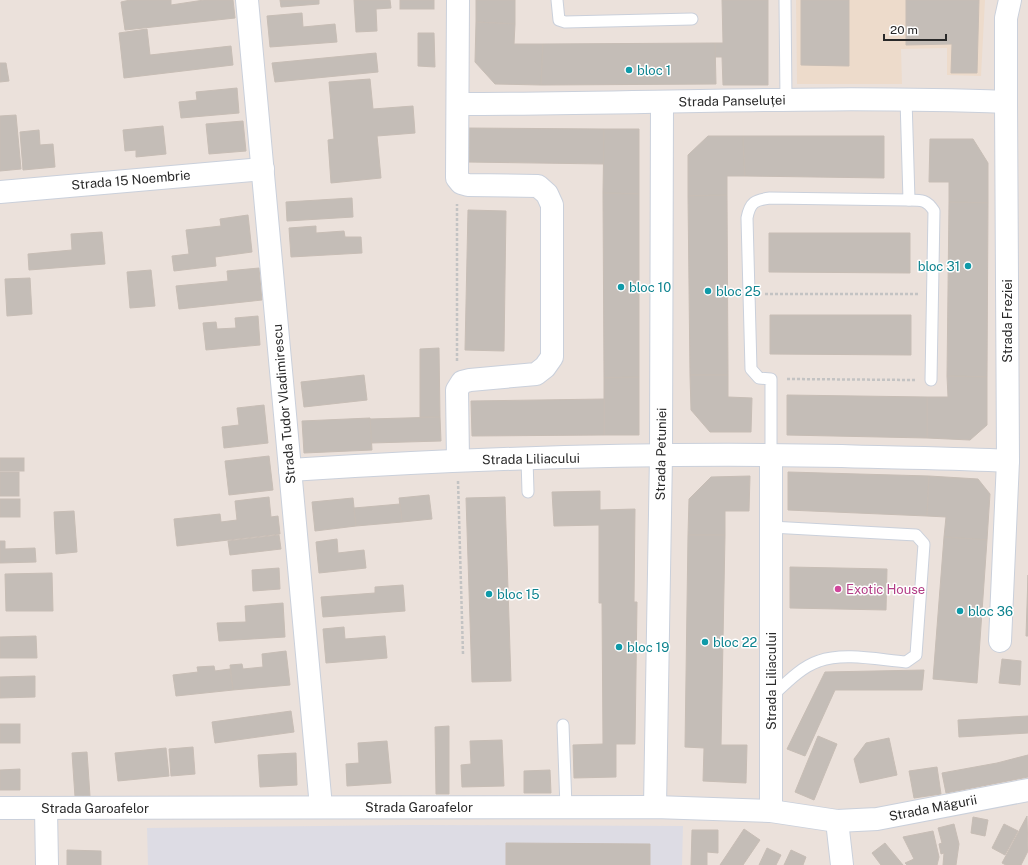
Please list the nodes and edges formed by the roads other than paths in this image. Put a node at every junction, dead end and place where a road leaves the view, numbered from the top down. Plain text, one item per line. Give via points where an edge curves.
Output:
1 (247, 0) edge
2 (458, 0) edge
3 (558, 0) edge
4 (785, 0) edge
5 (1010, 0) edge
6 (692, 19) dead end
7 (786, 100) junction
8 (906, 100) junction
9 (662, 102) junction
10 (1006, 102) junction
11 (458, 104) junction
12 (263, 169) junction
13 (0, 192) edge
14 (910, 200) junction
15 (931, 380) road end
16 (661, 455) junction
17 (771, 455) junction
18 (527, 459) junction
19 (458, 460) junction
20 (1008, 461) junction
21 (290, 470) junction
22 (528, 492) dead end
23 (771, 527) junction
24 (1000, 641) dead end
25 (771, 696) junction
26 (563, 725) dead end
27 (1028, 790) edge
28 (321, 807) junction
29 (566, 807) junction
30 (655, 807) junction
31 (0, 808) edge
32 (46, 809) junction
33 (772, 811) junction
34 (837, 822) junction
35 (47, 865) edge
36 (842, 865) edge

1 - 12 street, Strada Tudor Vladimirescu
2 - 11 street
3 - 6 lane via 559,20 565,22
4 - 7 lane
5 - 10 street, Strada Freziei via 1006,18
7 - 8 street, Strada Panseluței
7 - 9 street, Strada Panseluței
8 - 10 street, Strada Panseluței
8 - 14 lane
9 - 11 street, Strada Panseluței
9 - 16 street, Strada Petuniei
10 - 20 street, Strada Freziei
11 - 19 street via 457,178 461,183 538,186 547,194 552,205 552,357 536,374 462,382 457,390
12 - 13 street, Strada 15 Noembrie
12 - 21 street, Strada Tudor Vladimirescu
14 - 15 lane via 924,200 934,211
14 - 17 lane via 758,200 749,207 746,218 751,369 759,378 771,379
16 - 17 street, Strada Liliacului
16 - 18 street, Strada Liliacului
16 - 30 street, Strada Petuniei
17 - 20 street, Strada Liliacului
17 - 23 street, Strada Liliacului
18 - 19 street, Strada Liliacului
18 - 22 lane
19 - 21 street, Strada Liliacului
20 - 24 street, Strada Freziei
21 - 28 street, Strada Tudor Vladimirescu
23 - 25 street, Strada Liliacului
23 - 25 lane via 916,535 924,544 916,655 906,662 849,657 820,661 799,672
25 - 33 street, Strada Liliacului
26 - 29 lane
27 - 34 street, Strada Măgurii via 877,819
28 - 29 street, Strada Garoafelor
28 - 32 street, Strada Garoafelor
29 - 30 street, Strada Garoafelor
30 - 33 street, Strada Garoafelor
31 - 32 street, Strada Garoafelor
32 - 35 street
33 - 34 street, Strada Garoafelor
34 - 36 street

